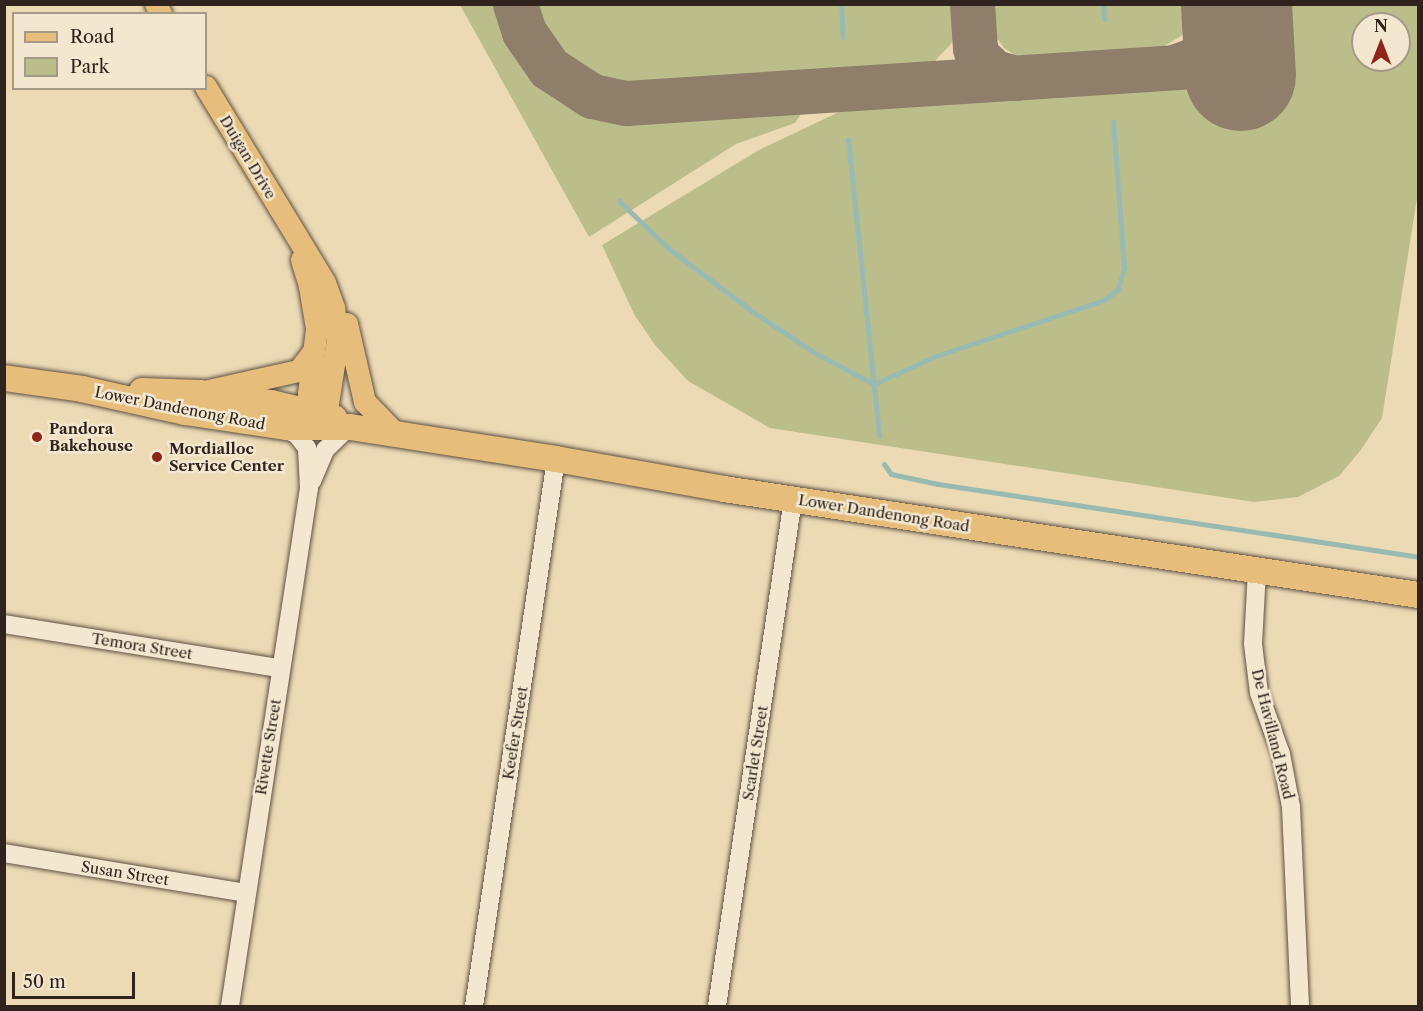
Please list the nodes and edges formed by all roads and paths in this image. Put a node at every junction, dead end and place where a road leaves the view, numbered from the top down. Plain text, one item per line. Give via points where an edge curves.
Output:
1 (207, 89) edge
2 (291, 228) junction
3 (326, 283) junction
4 (314, 352) junction
5 (4, 378) edge
6 (82, 389) junction
7 (199, 393) junction
8 (317, 421) junction
9 (275, 426) junction
10 (349, 427) junction
11 (396, 434) junction
12 (556, 459) junction
13 (309, 488) junction
14 (793, 499) junction
15 (1257, 570) junction
16 (1419, 595) edge
17 (4, 624) edge
18 (280, 668) junction
19 (4, 853) edge
20 (246, 893) junction
21 (230, 1006) edge
22 (474, 1006) edge
23 (717, 1006) edge
24 (1300, 1006) edge

1 - 2 main road, Duigan Drive
2 - 3 main road, Duigan Drive
2 - 4 main road, Duigan Drive via 315,311
3 - 8 main road, Duigan Drive via 338,340
3 - 11 main road via 348,327 364,402
4 - 7 main road via 299,371
4 - 8 main road, Duigan Drive
5 - 6 highway, Lower Dandenong Road
6 - 7 highway, Lower Dandenong Road
6 - 9 highway, Lower Dandenong Road via 184,412
7 - 8 highway, Lower Dandenong Road
8 - 9 highway, Lower Dandenong Road
8 - 10 highway, Lower Dandenong Road
9 - 13 street, Rivette Street via 303,439 308,452
10 - 11 highway, Lower Dandenong Road
10 - 13 street, Rivette Street via 325,450
11 - 12 highway, Lower Dandenong Road
12 - 14 highway, Lower Dandenong Road
12 - 22 street, Keefer Street
13 - 18 street, Rivette Street
14 - 15 highway, Lower Dandenong Road
14 - 23 street, Scarlet Street
15 - 16 highway, Lower Dandenong Road
15 - 24 street, De Havilland Road via 1253,644 1259,693 1281,754 1291,807
17 - 18 street, Temora Street
18 - 20 street, Rivette Street
19 - 20 street, Susan Street
20 - 21 street, Rivette Street

